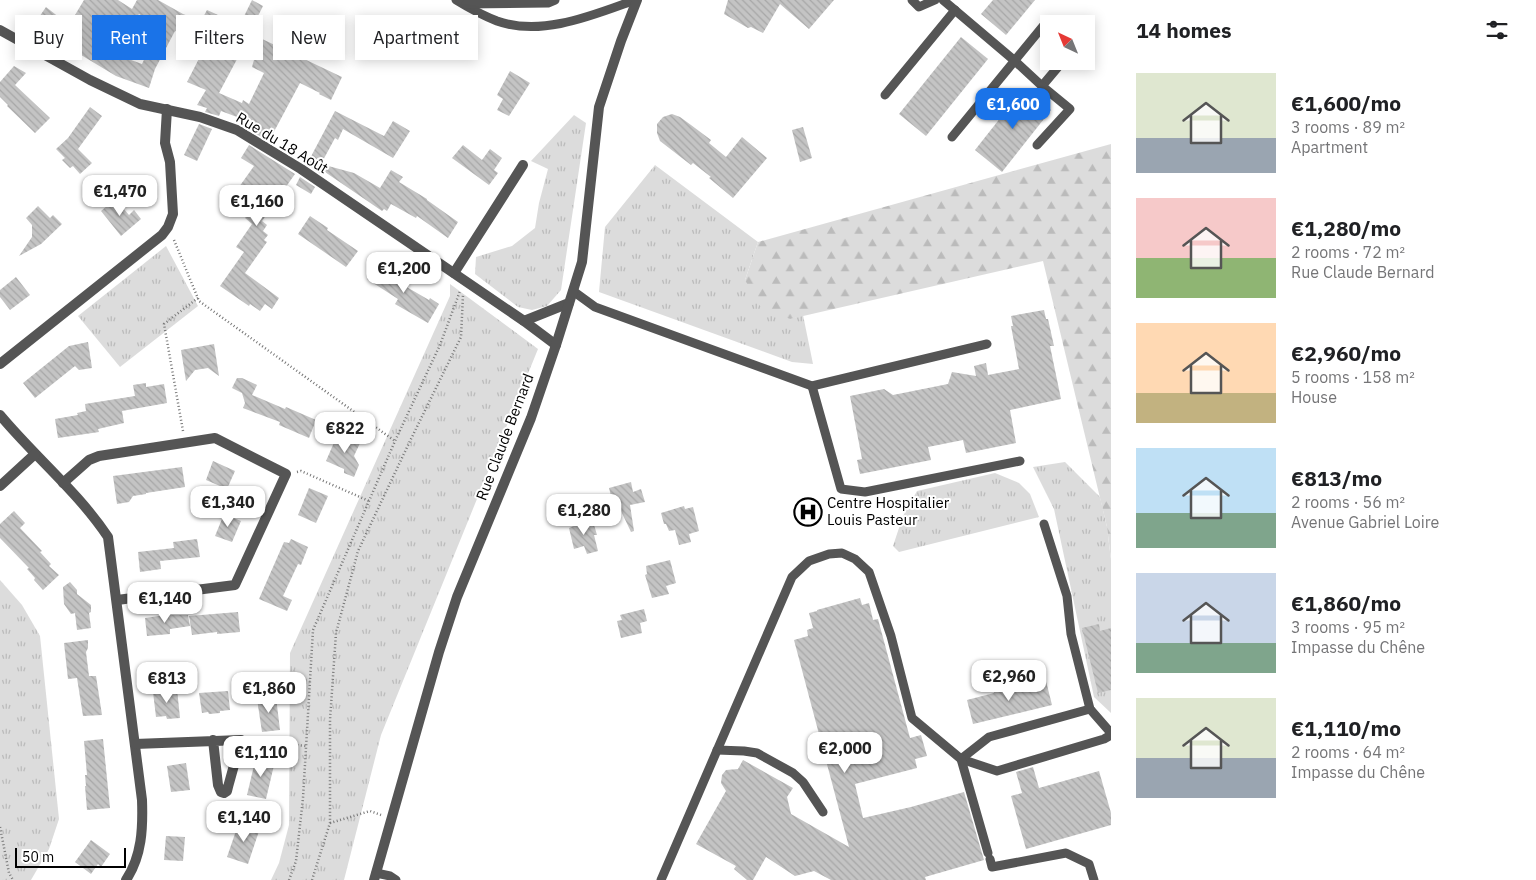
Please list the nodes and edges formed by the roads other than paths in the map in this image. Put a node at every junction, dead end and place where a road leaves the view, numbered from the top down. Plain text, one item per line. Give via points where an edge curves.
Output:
1 (555, 0) edge
2 (636, 0) edge
3 (912, 0) edge
4 (935, 0) edge
5 (944, 0) edge
6 (460, 2) edge
7 (955, 10) junction
8 (0, 30) edge
9 (1040, 30) edge
10 (1015, 61) junction
11 (1055, 70) edge
12 (1042, 86) junction
13 (885, 95) dead end
14 (167, 109) junction
15 (952, 137) dead end
16 (1037, 145) dead end
17 (523, 165) dead end
18 (454, 273) junction
19 (573, 291) junction
20 (569, 303) junction
21 (524, 321) junction
22 (987, 344) dead end
23 (556, 346) junction
24 (0, 364) edge
25 (812, 386) junction
26 (0, 415) edge
27 (35, 454) junction
28 (1020, 461) dead end
29 (63, 483) junction
30 (0, 486) edge
31 (1044, 524) dead end
32 (117, 600) junction
33 (1090, 709) junction
34 (1109, 736) edge
35 (213, 740) junction
36 (135, 744) junction
37 (717, 750) junction
38 (961, 760) junction
39 (822, 812) dead end
40 (375, 877) edge
41 (126, 880) edge
42 (396, 880) edge
43 (661, 880) edge
44 (1094, 880) edge

1 - 6 lane
2 - 6 lane via 591,16 539,26 498,21
2 - 19 street, Rue Claude Bernard via 599,106 582,262
3 - 4 lane via 919,7
5 - 7 lane
7 - 10 lane
7 - 13 lane
8 - 14 street, Rue du 18 Août via 140,104
9 - 10 lane
10 - 12 lane
10 - 15 lane
11 - 12 lane
12 - 16 lane via 1070,109
14 - 18 street, Rue du 18 Août via 237,130 301,169
14 - 24 street via 165,143 170,162 173,214 168,227
17 - 18 street
18 - 21 street, Rue du 18 Août
19 - 20 street, Rue Claude Bernard
19 - 25 lane via 595,307
20 - 21 street
20 - 23 street, Rue Claude Bernard
21 - 23 street, Rue du 18 Août
22 - 25 lane
23 - 40 street, Rue Claude Bernard via 531,418 457,597
25 - 28 lane via 841,489 865,492
26 - 27 street
27 - 29 street
27 - 30 street
29 - 32 street via 108,537
29 - 32 street via 89,460 99,456 215,438 286,474 235,585
31 - 33 lane via 1067,596 1070,634
32 - 36 street
33 - 34 lane
33 - 38 lane via 989,737
34 - 38 lane via 997,771
35 - 35 street via 218,785 224,793 241,740
35 - 36 street
36 - 41 street via 143,821 140,848
37 - 38 lane via 792,577 810,561 842,553 855,559 869,572 891,636 912,718
37 - 39 lane via 757,753 793,773 803,782
37 - 43 lane
38 - 44 lane via 992,867 1066,853 1089,864
40 - 42 lane via 390,876

